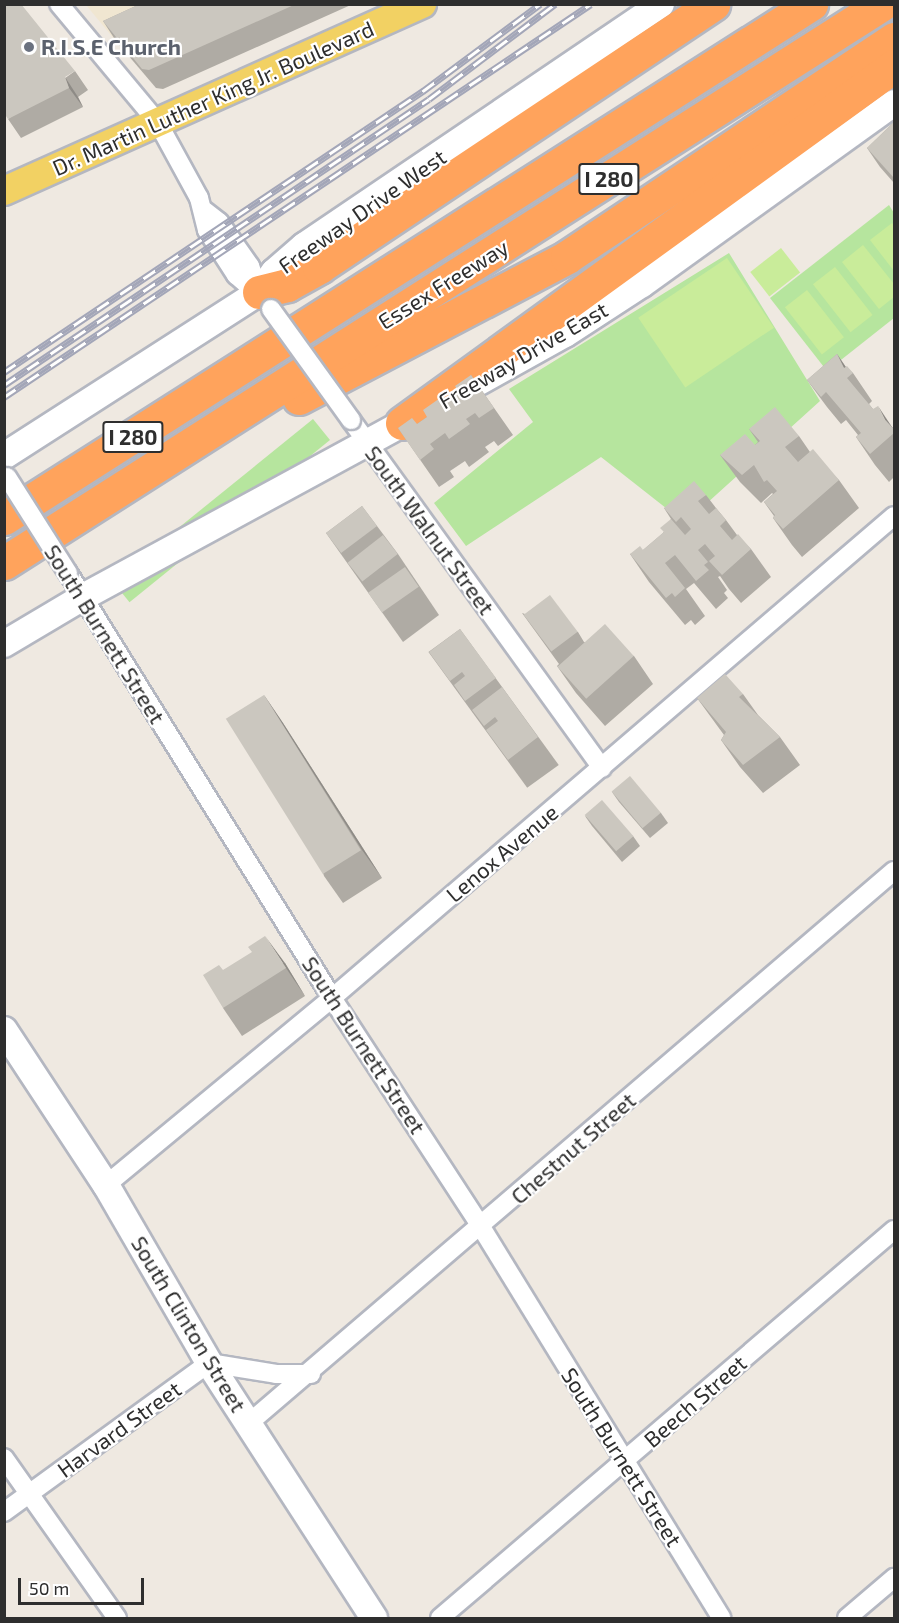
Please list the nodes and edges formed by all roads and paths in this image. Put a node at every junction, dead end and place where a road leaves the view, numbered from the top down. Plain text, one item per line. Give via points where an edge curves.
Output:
1 (59, 4) edge
2 (422, 4) edge
3 (660, 4) edge
4 (713, 4) edge
5 (811, 4) edge
6 (882, 4) edge
7 (894, 39) edge
8 (894, 66) edge
9 (894, 103) edge
10 (158, 123) junction
11 (4, 191) edge
12 (265, 301) junction
13 (402, 423) junction
14 (367, 442) junction
15 (5, 468) edge
16 (94, 503) junction
17 (894, 516) edge
18 (4, 518) edge
19 (4, 563) edge
20 (83, 597) junction
21 (4, 644) edge
22 (602, 768) junction
23 (894, 871) edge
24 (332, 998) junction
25 (4, 1030) edge
26 (106, 1185) junction
27 (482, 1227) junction
28 (894, 1230) edge
29 (209, 1363) junction
30 (311, 1374) junction
31 (249, 1423) junction
32 (4, 1458) edge
33 (624, 1462) junction
34 (30, 1494) junction
35 (4, 1512) edge
36 (894, 1578) edge
37 (117, 1618) edge
38 (374, 1618) edge
39 (440, 1618) edge
40 (722, 1618) edge
41 (847, 1618) edge

1 - 10 street, South Walnut Street
2 - 10 main road, Dr. Martin Luther King Jr. Boulevard
3 - 12 main road, Freeway Drive West via 304,246 274,272
4 - 12 highway
5 - 18 highway, Essex Freeway / I 280
6 - 16 highway, Essex Freeway / I 280
7 - 16 highway via 552,266
8 - 13 highway
9 - 13 main road, Freeway Drive East via 625,296 538,350
10 - 11 main road, Dr. Martin Luther King Jr. Boulevard
10 - 12 street, South Walnut Street via 205,211 207,230 236,275
12 - 14 street, South Walnut Street, bridge
12 - 15 main road, Freeway Drive West
13 - 14 main road, Freeway Drive East
14 - 20 main road, Freeway Drive East
14 - 22 street, South Walnut Street
15 - 20 street, South Burnett Street, bridge
16 - 19 highway, Essex Freeway / I 280
17 - 22 street, Lenox Avenue
20 - 21 main road, Freeway Drive East
20 - 24 street, South Burnett Street
22 - 24 street, Lenox Avenue
23 - 27 street, Chestnut Street
24 - 26 street, Lenox Avenue
24 - 27 street, South Burnett Street
25 - 26 main road, South Clinton Street
26 - 29 main road, South Clinton Street
27 - 30 street, Chestnut Street
27 - 33 street, South Burnett Street
28 - 33 street, Beech Street
29 - 30 street via 276,1374
29 - 31 main road, South Clinton Street
29 - 34 street, Harvard Street
30 - 31 street, Chestnut Street
31 - 38 main road, South Clinton Street
32 - 34 street
33 - 39 street, Beech Street
33 - 40 street, South Burnett Street
34 - 35 street, Harvard Street
34 - 37 street
36 - 41 street

